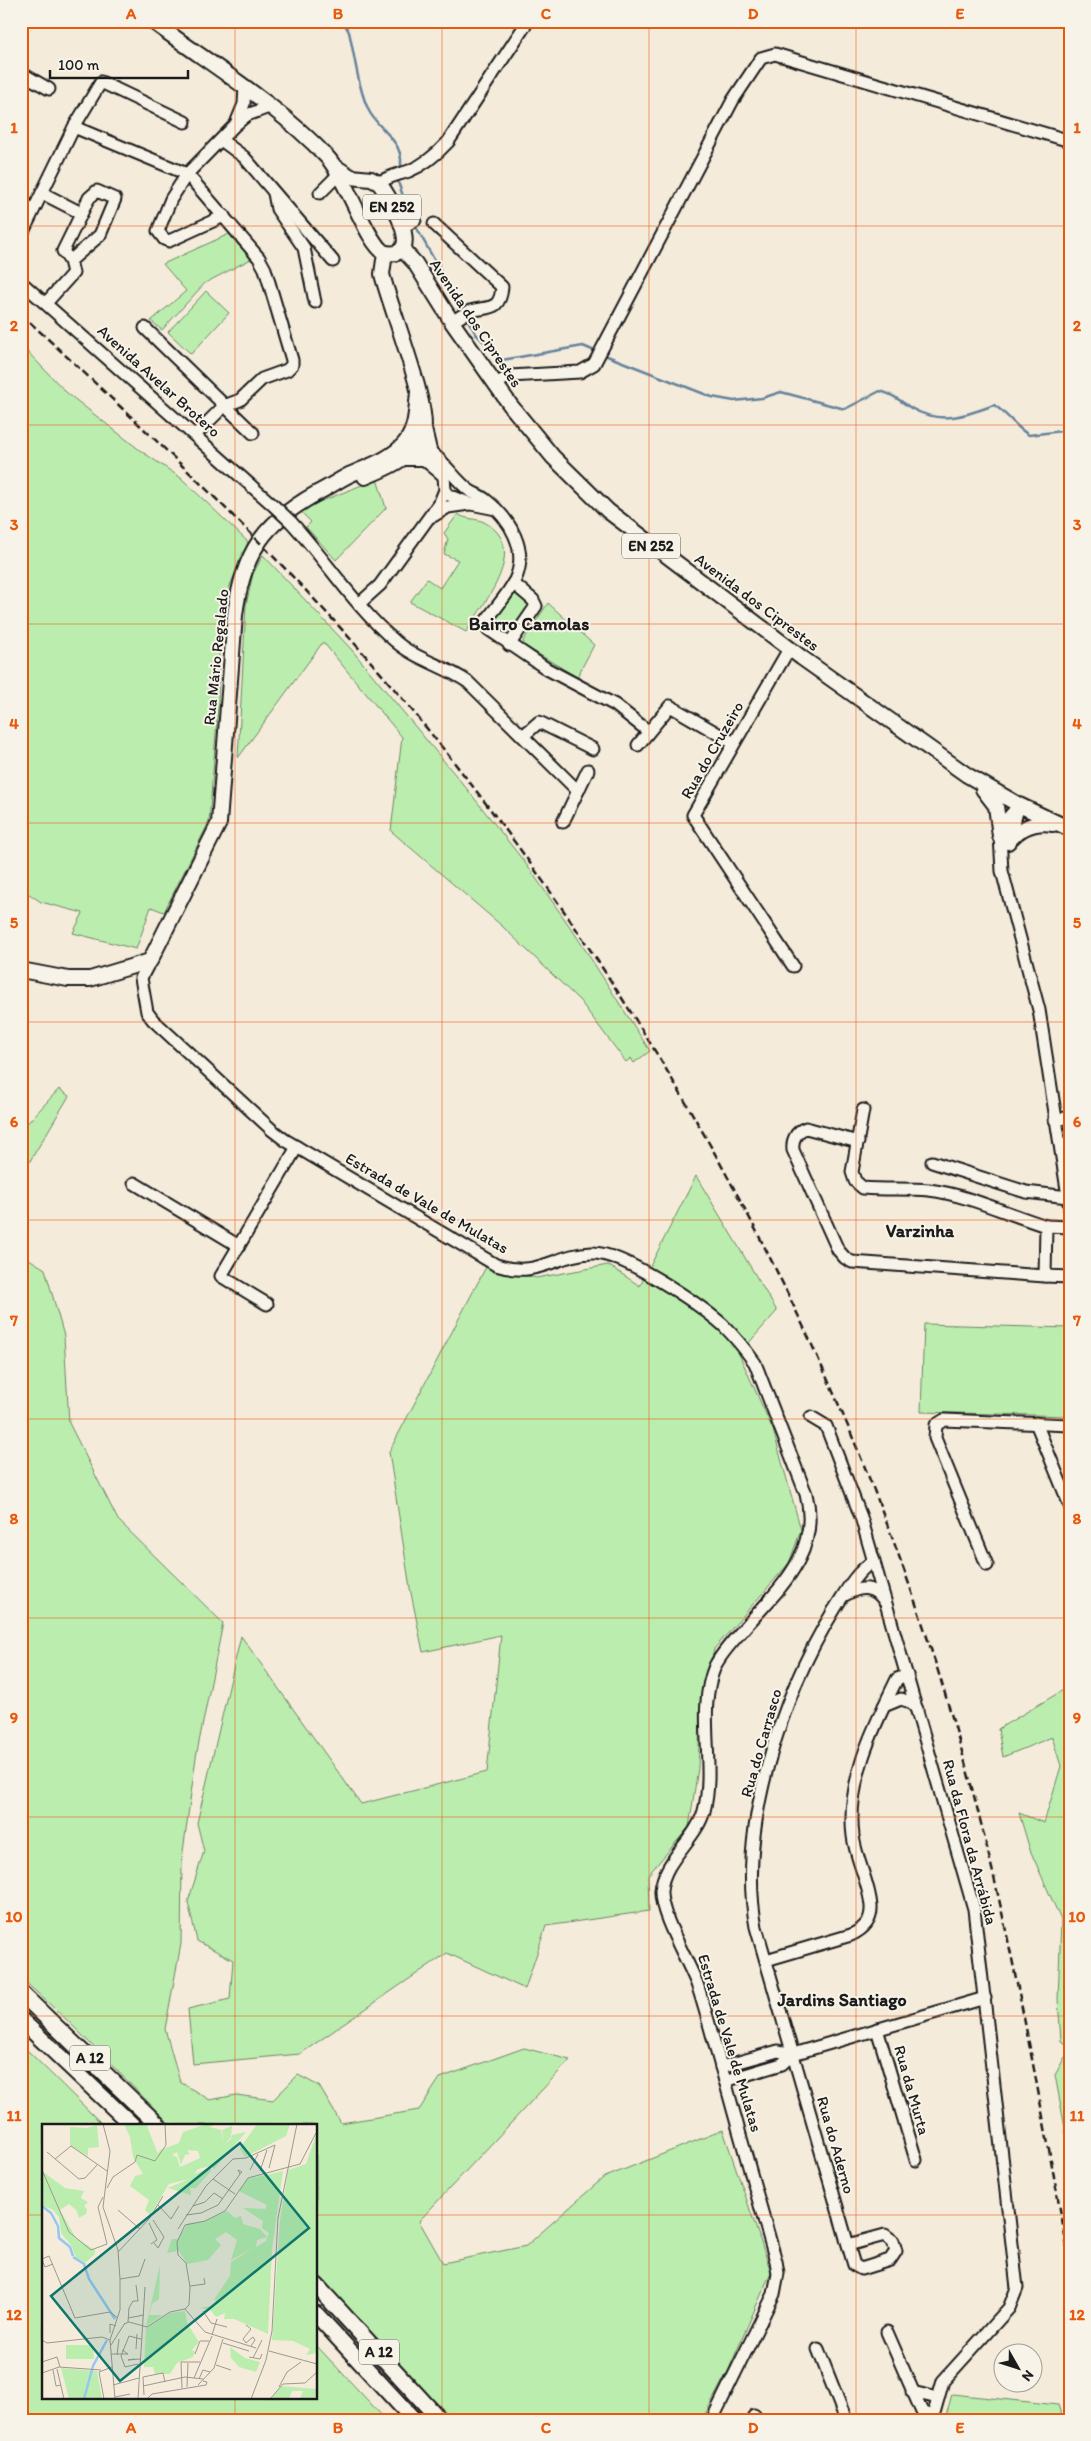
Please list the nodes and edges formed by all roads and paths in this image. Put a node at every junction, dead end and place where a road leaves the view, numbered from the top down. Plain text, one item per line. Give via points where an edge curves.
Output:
1 (528, 21) edge
2 (155, 22) edge
3 (21, 73) edge
4 (245, 86) junction
5 (49, 89) dead end
6 (269, 107) junction
7 (185, 122) dead end
8 (235, 125) junction
9 (74, 127) junction
10 (221, 140) junction
11 (1070, 141) edge
12 (337, 170) junction
13 (187, 174) junction
14 (362, 179) junction
15 (379, 183) junction
16 (274, 192) junction
17 (42, 193) junction
18 (320, 193) dead end
19 (351, 197) junction
20 (81, 213) junction
21 (224, 216) junction
22 (434, 224) dead end
23 (21, 236) edge
24 (402, 249) junction
25 (386, 253) junction
26 (70, 261) junction
27 (334, 261) dead end
28 (21, 282) edge
29 (46, 302) junction
30 (315, 302) dead end
31 (459, 318) junction
32 (145, 328) dead end
33 (495, 384) junction
34 (418, 392) junction
35 (224, 406) junction
36 (253, 433) dead end
37 (195, 435) junction
38 (415, 451) junction
39 (443, 463) junction
40 (444, 476) junction
41 (470, 491) junction
42 (444, 493) junction
43 (471, 504) junction
44 (496, 509) junction
45 (430, 518) junction
46 (513, 583) junction
47 (360, 604) junction
48 (509, 645) junction
49 (789, 648) junction
50 (648, 731) junction
51 (523, 736) junction
52 (734, 743) junction
53 (638, 745) dead end
54 (593, 749) dead end
55 (588, 770) dead end
56 (967, 775) junction
57 (578, 791) junction
58 (223, 799) joint
59 (1019, 805) junction
60 (563, 822) dead end
61 (1067, 828) edge
62 (1004, 839) junction
63 (150, 961) junction
64 (793, 966) dead end
65 (21, 970) edge
66 (863, 1110) dead end
67 (1070, 1117) edge
68 (1056, 1120) junction
69 (858, 1142) junction
70 (297, 1147) junction
71 (932, 1162) dead end
72 (134, 1183) dead end
73 (1068, 1197) junction
74 (1070, 1209) edge
75 (1046, 1226) junction
76 (1070, 1227) edge
77 (239, 1246) junction
78 (1045, 1276) junction
79 (1070, 1277) edge
80 (267, 1304) dead end
81 (811, 1417) dead end
82 (1036, 1424) junction
83 (1070, 1425) edge
84 (1070, 1506) edge
85 (874, 1561) junction
86 (988, 1565) dead end
87 (842, 1598) junction
88 (887, 1605) junction
89 (907, 1675) junction
90 (884, 1706) junction
91 (917, 1709) junction
92 (766, 1960) junction
93 (21, 1993) edge
94 (985, 1998) junction
95 (21, 2020) edge
96 (878, 2029) junction
97 (793, 2054) junction
98 (739, 2062) junction
99 (721, 2067) junction
100 (743, 2076) junction
101 (725, 2081) junction
102 (131, 2124) edge
103 (157, 2124) edge
104 (916, 2160) dead end
105 (848, 2245) dead end
106 (318, 2287) edge
107 (318, 2316) edge
108 (887, 2332) dead end
109 (818, 2349) dead end
110 (912, 2392) junction
111 (938, 2398) junction
112 (933, 2418) edge
113 (414, 2420) edge
114 (440, 2420) edge
115 (712, 2420) edge
116 (846, 2420) edge

1 - 15 street via 448,142 431,158
2 - 4 main road, EN 252
3 - 5 street
4 - 6 main road, EN 252
4 - 8 street via 244,108
6 - 8 street via 247,115
6 - 12 main road, EN 252
7 - 9 street via 101,82
8 - 10 street
9 - 13 street
9 - 17 street
10 - 13 street
10 - 16 street via 244,157
11 - 33 street via 774,54 761,58 733,100 594,364 580,372 510,376
12 - 14 main road, EN 252
12 - 18 street
12 - 19 main road, EN 252
13 - 21 street
13 - 21 street via 159,225 158,231 164,239 169,241
14 - 15 main road, EN 252
14 - 19 main road, EN 252 via 354,185
15 - 24 main road, EN 252 via 409,224
16 - 27 street
16 - 30 street via 277,209 304,248
17 - 20 street
17 - 23 street
19 - 25 main road, EN 252 via 378,248
20 - 26 street via 63,251
20 - 26 street via 97,191 115,199 100,235
21 - 35 street via 253,250 264,269 292,360 287,370 262,379 240,400
22 - 31 street via 502,287 501,298 491,308
24 - 25 main road
24 - 31 main road, Avenida dos Ciprestes / EN 252
25 - 34 main road via 382,274
26 - 29 street via 73,273
28 - 29 street, Avenida Avelar Brotero
29 - 37 street, Avenida Avelar Brotero
31 - 33 main road, Avenida dos Ciprestes / EN 252
32 - 35 street
33 - 49 main road, Avenida dos Ciprestes / EN 252 via 553,457 608,511
34 - 38 main road
34 - 38 main road via 423,406 424,430
35 - 36 street
35 - 37 street
37 - 47 street, Avenida Avelar Brotero, bridge via 291,522
38 - 39 street
38 - 40 street
38 - 58 main road, Rua Mário Regalado via 384,469 319,492 294,505 269,528 254,551 242,578 236,604
39 - 40 street
39 - 41 street
40 - 42 street
41 - 42 street via 457,489
41 - 44 street
42 - 43 street
42 - 45 street
43 - 44 street
43 - 45 street via 448,507
44 - 46 street via 512,529 518,545 519,561
45 - 47 street via 378,588
46 - 48 street via 534,600 536,606
46 - 48 street via 486,622 488,629
47 - 51 street, Avenida Avelar Brotero via 396,642 468,682
48 - 50 street via 615,705
49 - 52 street, Rua do Cruzeiro
49 - 56 main road, Avenida dos Ciprestes / EN 252
50 - 52 street via 672,706
50 - 53 street
51 - 54 street via 540,722
51 - 57 street, Avenida Avelar Brotero
52 - 64 street, Rua do Cruzeiro via 693,815
55 - 57 street
56 - 59 main road, Avenida dos Ciprestes / EN 252
56 - 62 main road via 994,801
57 - 60 street
58 - 63 main road, Estrada de Vale de Mulatas via 218,828
59 - 61 main road, Avenida dos Ciprestes / EN 252
59 - 62 street via 1005,821
61 - 62 main road via 1043,822
62 - 68 street via 1002,871 1039,1010
63 - 65 main road via 84,980
63 - 70 street, Estrada de Vale de Mulatas via 141,978 147,1012 153,1020 272,1130
66 - 69 street
67 - 68 street
68 - 73 street
69 - 75 street via 852,1172 855,1181 863,1188 928,1190 973,1199 1004,1214
69 - 78 street via 806,1128 797,1134 793,1144 838,1250 847,1260
70 - 77 street
70 - 99 street, Estrada de Vale de Mulatas via 496,1265 516,1270 533,1269 590,1253 624,1260 708,1313 734,1336 755,1363 806,1494 810,1528 794,1569 716,1665 708,1698 704,1812 694,1833 667,1872 661,1891 666,1914 697,1985
71 - 73 street via 1026,1192
72 - 77 street
73 - 74 street
75 - 76 street
75 - 78 street
77 - 80 street via 220,1276
78 - 79 street
81 - 85 street, Rua da Flora da Arrábida via 826,1426
82 - 83 street
82 - 84 street
82 - 86 street via 944,1420 934,1429
85 - 87 street, Rua do Carrasco via 864,1567
85 - 88 street, Rua da Flora da Arrábida
87 - 88 street via 865,1588 877,1593
87 - 92 street, Rua do Carrasco via 816,1641 792,1693 762,1794 754,1848 752,1895 756,1927
88 - 89 street, Rua da Flora da Arrábida
89 - 90 street via 897,1680
89 - 91 street, Rua da Flora da Arrábida
90 - 91 street via 901,1699
90 - 92 street via 858,1777 852,1813 855,1846 871,1902 868,1921 859,1932
91 - 94 street, Rua da Flora da Arrábida via 974,1909
92 - 97 street, Rua do Carrasco
93 - 103 highway, A 12
94 - 96 street
94 - 111 street, Rua da Flora da Arrábida via 1017,2288 1009,2308 946,2377
95 - 102 highway, A 12
96 - 97 street
96 - 104 street, Rua da Murta
97 - 98 street via 778,2051
97 - 100 street via 782,2064
97 - 105 street, Rua do Aderno
98 - 99 street
98 - 100 street
99 - 101 street, Estrada de Vale de Mulatas
100 - 101 street
101 - 115 street, Estrada de Vale de Mulatas via 778,2273 770,2303
106 - 114 highway, A 12
107 - 113 highway, A 12
108 - 110 street
109 - 116 street
110 - 111 street
110 - 112 street via 922,2412
111 - 112 street, Rua da Flora da Arrábida

